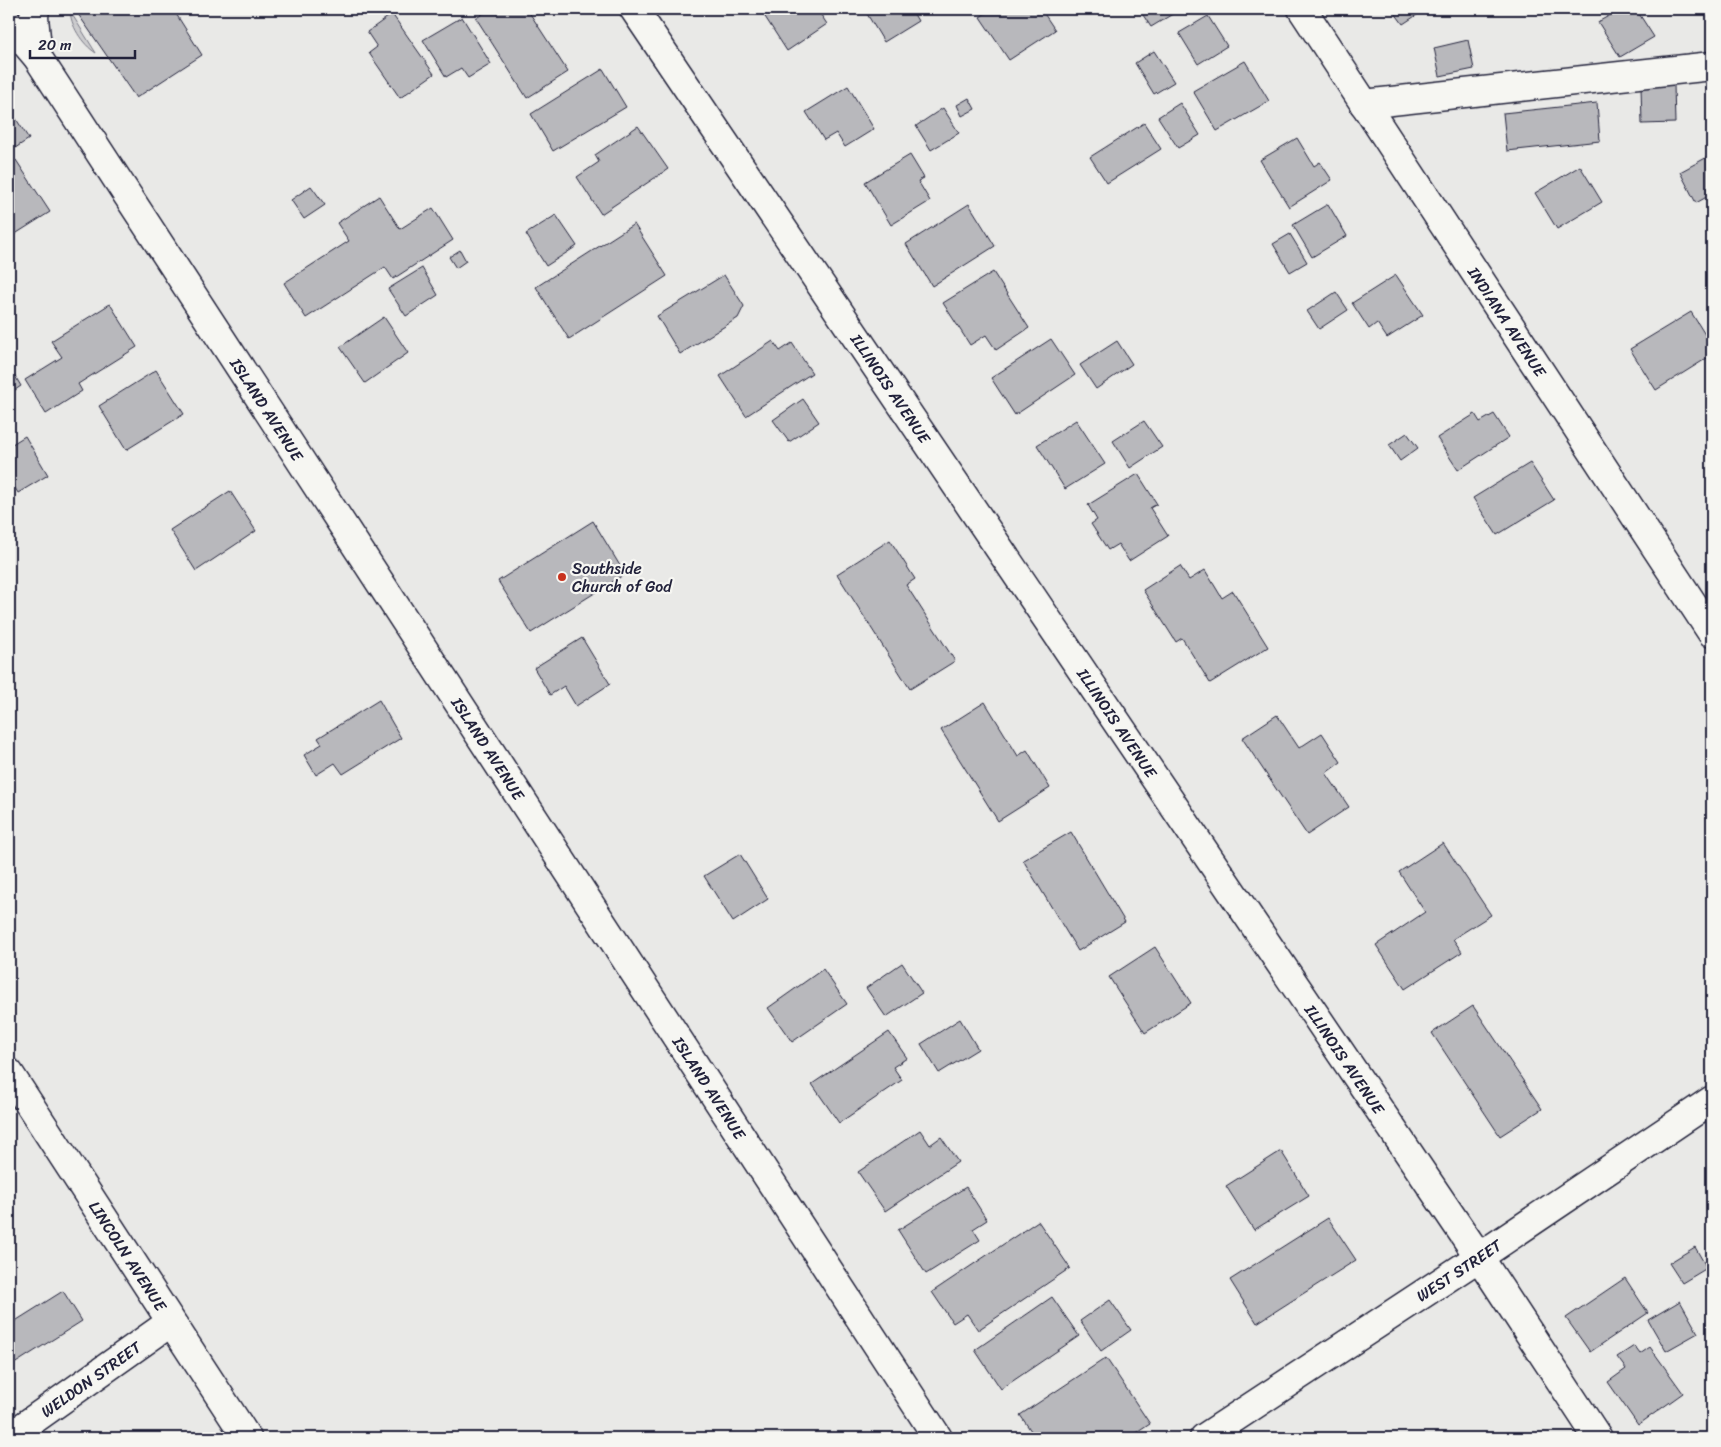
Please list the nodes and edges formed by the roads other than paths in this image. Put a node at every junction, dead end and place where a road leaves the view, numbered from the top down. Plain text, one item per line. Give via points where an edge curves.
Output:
1 (35, 9) edge
2 (634, 9) edge
3 (1302, 9) edge
4 (9, 24) edge
5 (38, 58) junction
6 (1712, 66) edge
7 (1364, 104) junction
8 (1712, 633) edge
9 (9, 1073) edge
10 (1712, 1100) edge
11 (1479, 1257) junction
12 (171, 1322) junction
13 (9, 1437) edge
14 (248, 1438) edge
15 (938, 1438) edge
16 (1204, 1438) edge
17 (1598, 1438) edge

1 - 5 street, ISLAND AVENUE
2 - 11 street, ILLINOIS AVENUE
3 - 7 street, INDIANA AVENUE
4 - 5 street, ISLAND AVENUE
5 - 15 street, ISLAND AVENUE
6 - 7 street
7 - 8 street, INDIANA AVENUE
9 - 12 street, LINCOLN AVENUE
10 - 11 street, WEST STREET
11 - 16 street, WEST STREET
11 - 17 street, ILLINOIS AVENUE
12 - 13 street, WELDON STREET
12 - 14 street, LINCOLN AVENUE

